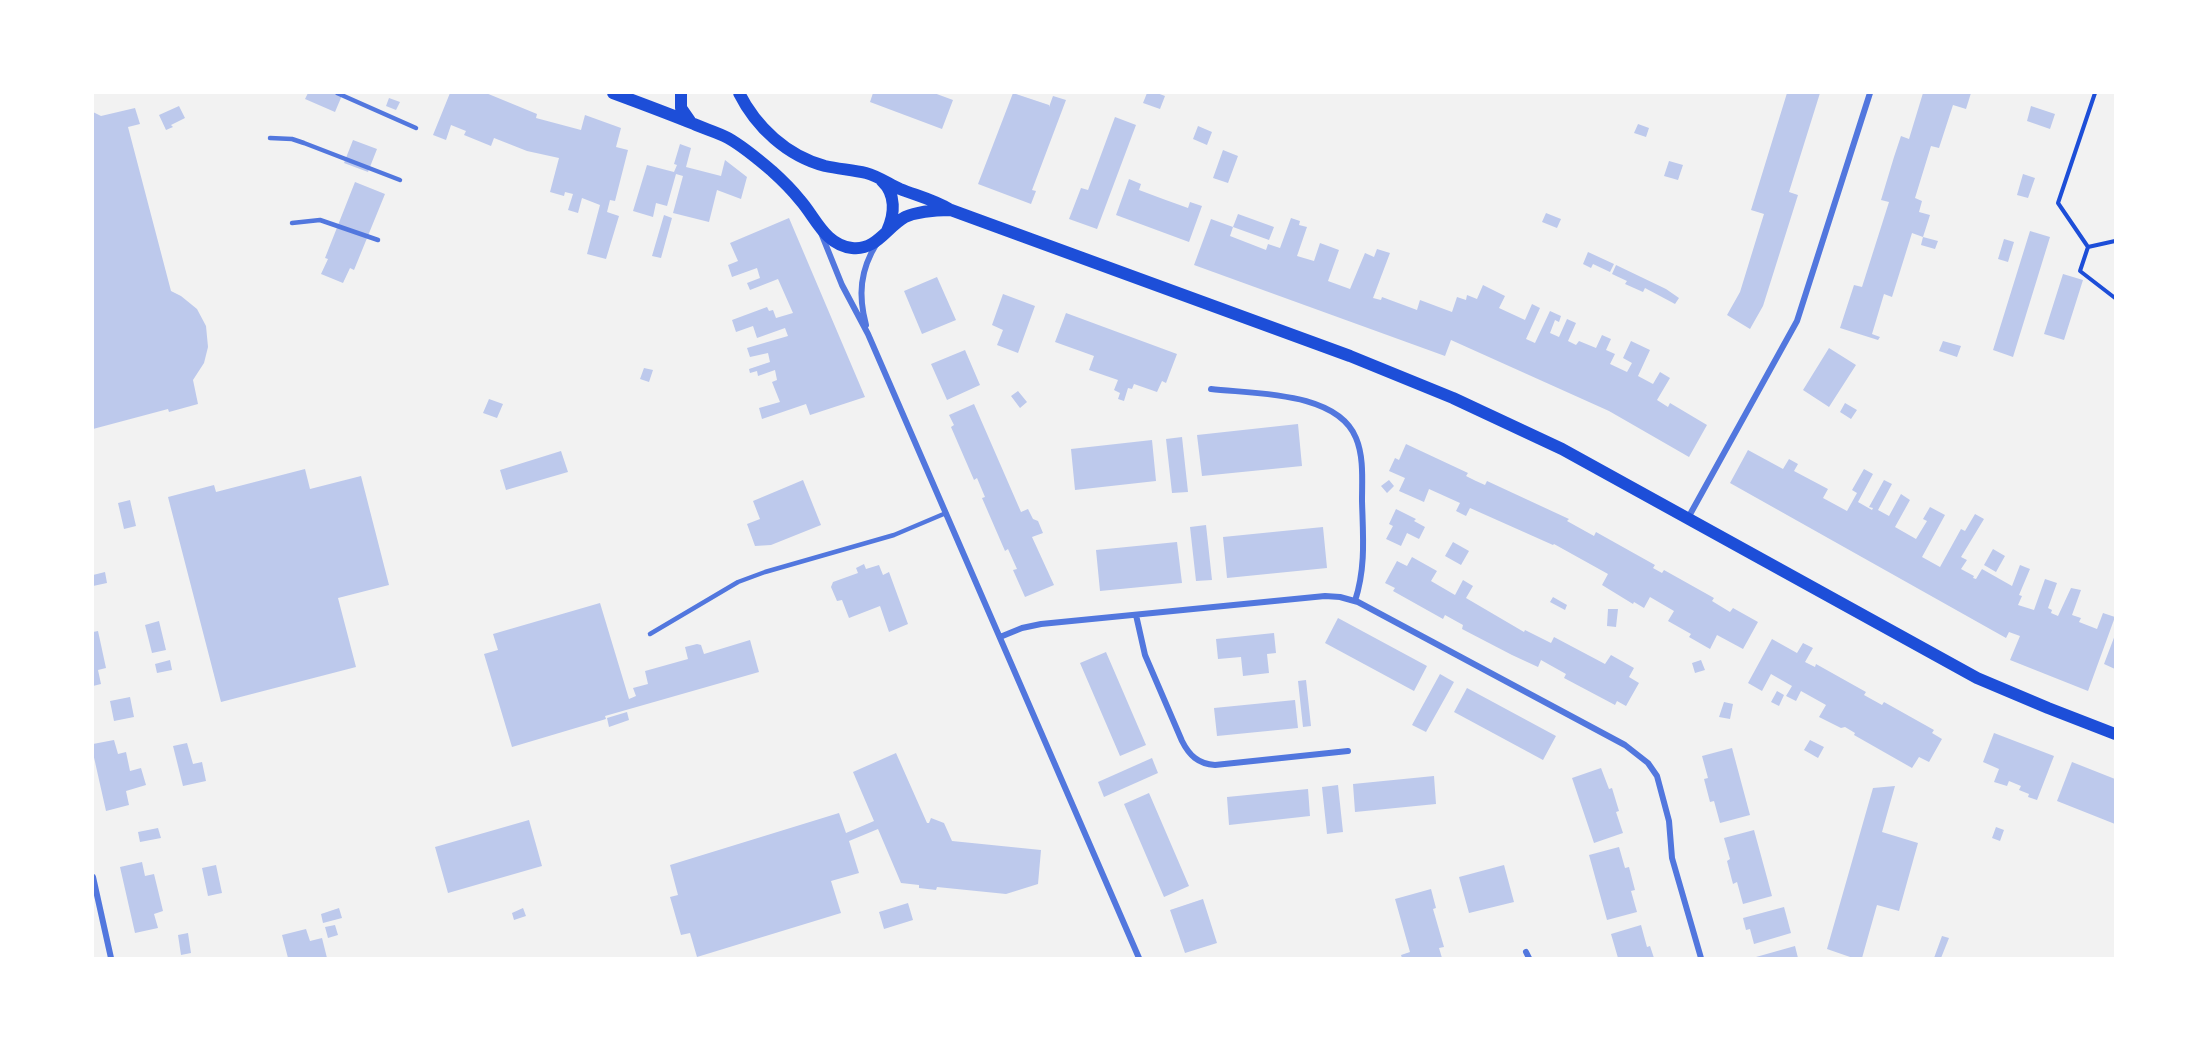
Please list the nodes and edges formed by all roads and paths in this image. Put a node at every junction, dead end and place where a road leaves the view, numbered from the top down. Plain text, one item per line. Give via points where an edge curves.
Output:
1 (337, 93) edge
2 (613, 93) edge
3 (681, 93) edge
4 (739, 93) edge
5 (1870, 93) edge
6 (2095, 93) edge
7 (694, 124) junction
8 (416, 128) dead end
9 (270, 138) dead end
10 (399, 180) dead end
11 (881, 180) junction
12 (951, 210) junction
13 (292, 223) dead end
14 (817, 223) junction
15 (887, 231) junction
16 (378, 240) dead end
17 (878, 241) junction
18 (2115, 241) edge
19 (2088, 247) junction
20 (2115, 298) edge
21 (868, 334) junction
22 (1211, 389) dead end
23 (946, 513) junction
24 (1688, 519) junction
25 (1355, 601) junction
26 (1136, 615) junction
27 (650, 634) dead end
28 (1000, 637) junction
29 (2115, 734) edge
30 (1348, 751) dead end
31 (93, 877) edge
32 (111, 958) edge
33 (1139, 958) edge
34 (1701, 958) edge

1 - 8 lane
2 - 7 main road
3 - 7 main road via 682,111
4 - 11 main road via 749,113 790,151 824,166 863,172
5 - 24 street via 1797,321
6 - 19 path via 2058,203
7 - 14 main road via 726,137 759,160 793,192
9 - 10 lane via 292,139
11 - 12 main road
11 - 15 main road via 888,186 893,204
12 - 15 main road via 915,214
12 - 24 main road via 1422,384 1562,449
13 - 16 lane via 320,220
14 - 17 main road via 843,246 858,248
14 - 21 street via 842,285
15 - 17 main road
17 - 21 street via 869,255 861,285
18 - 19 path
19 - 20 path via 2080,271
21 - 23 street
22 - 25 street via 1311,402 1334,412 1350,427 1362,460 1363,571
23 - 27 lane via 894,535 738,582
23 - 28 street
24 - 29 main road via 1977,678
25 - 26 street via 1325,596
25 - 34 street via 1648,762 1657,776 1668,816 1670,852
26 - 28 street via 1041,624
26 - 30 street via 1145,655 1182,741 1199,761 1215,765
28 - 33 street
31 - 32 street

